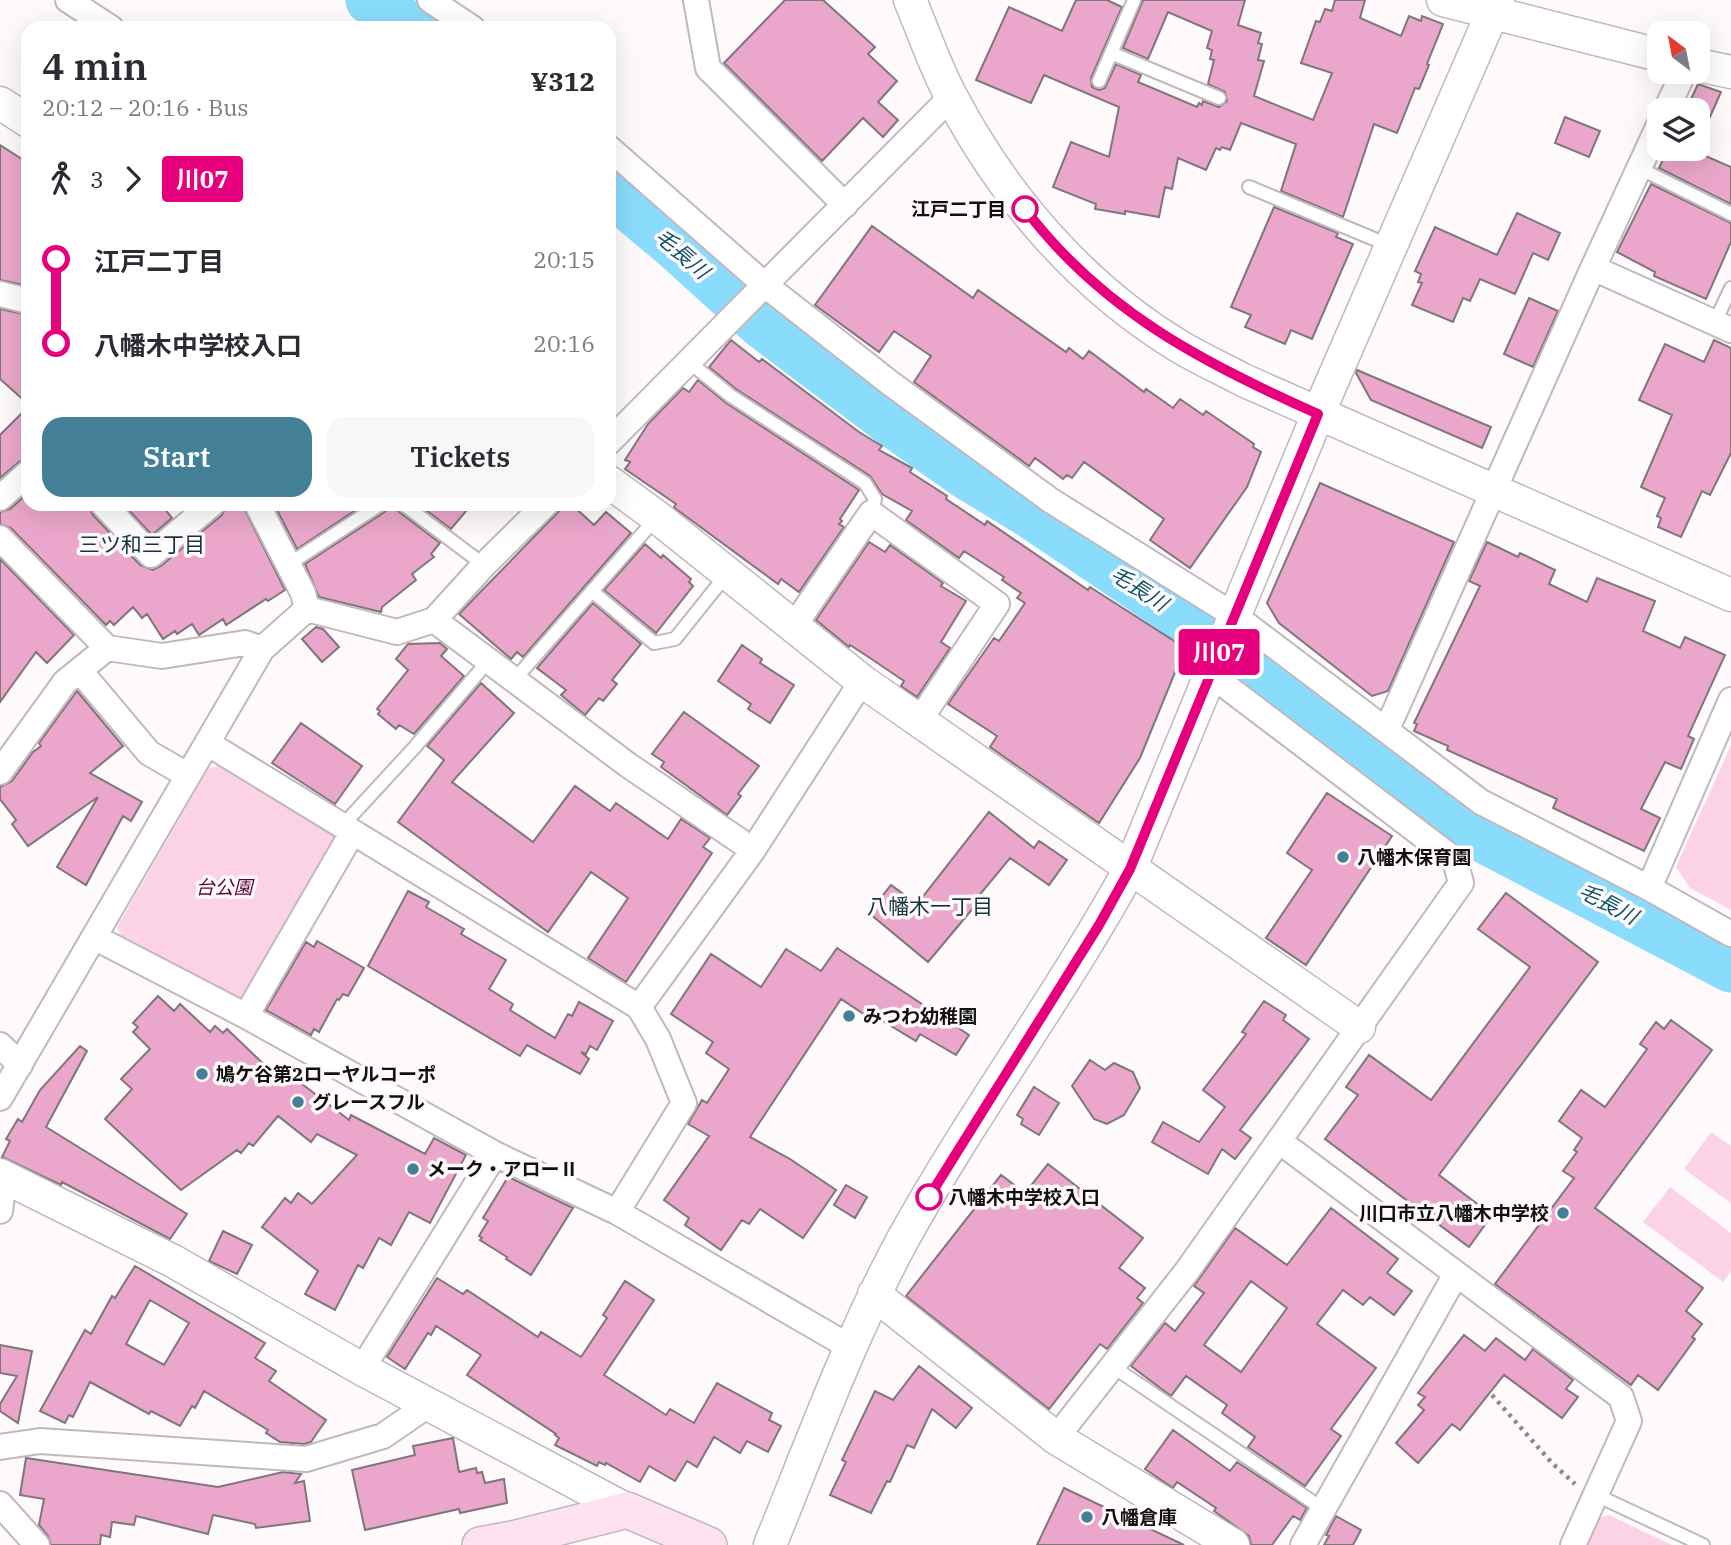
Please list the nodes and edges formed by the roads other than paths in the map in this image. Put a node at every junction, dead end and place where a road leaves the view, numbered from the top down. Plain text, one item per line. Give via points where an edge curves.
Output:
1 (68, 0) edge
2 (430, 0) edge
3 (696, 0) edge
4 (910, 0) edge
5 (1134, 0) edge
6 (1443, 0) edge
7 (1496, 6) edge
8 (100, 21) edge
9 (462, 21) edge
10 (1647, 51) edge
11 (1111, 53) junction
12 (1710, 68) edge
13 (1731, 72) edge
14 (1099, 81) dead end
15 (951, 97) junction
16 (1219, 98) dead end
17 (0, 103) edge
18 (21, 116) edge
19 (1647, 151) edge
20 (616, 154) edge
21 (1639, 168) junction
22 (1249, 187) dead end
23 (845, 205) junction
24 (1731, 214) edge
25 (1391, 246) junction
26 (1592, 268) junction
27 (765, 285) junction
28 (1731, 288) edge
29 (0, 294) edge
30 (21, 299) edge
31 (1723, 326) edge
32 (690, 362) junction
33 (1318, 414) junction
34 (616, 435) edge
35 (21, 479) edge
36 (616, 487) edge
37 (1494, 492) junction
38 (0, 498) edge
39 (109, 511) edge
40 (203, 511) edge
41 (261, 511) edge
42 (370, 511) edge
43 (412, 511) edge
44 (539, 511) edge
45 (871, 513) junction
46 (657, 517) junction
47 (0, 538) edge
48 (289, 564) junction
49 (484, 565) junction
50 (727, 574) junction
51 (593, 592) junction
52 (1731, 595) edge
53 (307, 609) junction
54 (1235, 616) junction
55 (434, 620) junction
56 (794, 626) junction
57 (107, 648) junction
58 (262, 649) junction
59 (489, 660) junction
60 (80, 671) junction
61 (1210, 674) junction
62 (515, 679) junction
63 (862, 681) junction
64 (1731, 700) edge
65 (919, 721) junction
66 (1387, 729) junction
67 (207, 743) junction
68 (0, 772) edge
69 (187, 775) junction
70 (348, 829) junction
71 (753, 850) junction
72 (1130, 869) junction
73 (1649, 888) junction
74 (1731, 934) edge
75 (96, 937) junction
76 (639, 1006) junction
77 (246, 1016) junction
78 (1359, 1027) junction
79 (0, 1045) edge
80 (20, 1065) junction
81 (0, 1098) edge
82 (1279, 1141) junction
83 (495, 1154) junction
84 (2, 1177) edge
85 (0, 1211) edge
86 (617, 1212) junction
87 (1456, 1274) junction
88 (874, 1294) junction
89 (850, 1347) junction
90 (1112, 1366) junction
91 (362, 1369) junction
92 (428, 1405) junction
93 (1056, 1438) junction
94 (0, 1447) edge
95 (1596, 1495) junction
96 (0, 1504) edge
97 (1322, 1509) junction
98 (627, 1510) junction
99 (516, 1542) edge
100 (37, 1545) edge
101 (480, 1545) edge
102 (709, 1545) edge
103 (770, 1545) edge
104 (1233, 1545) edge
105 (1303, 1545) edge
106 (1573, 1545) edge
107 (1703, 1545) edge

1 - 8 street
2 - 9 street
3 - 23 street via 708,68
4 - 15 street
5 - 11 lane
6 - 7 street
7 - 10 street
7 - 25 street
11 - 14 lane
11 - 16 lane
12 - 13 street
15 - 23 street
15 - 33 street via 988,160 1034,222 1120,305 1177,345
17 - 18 street
19 - 21 street
20 - 27 street
21 - 24 lane
21 - 26 street
22 - 25 lane
23 - 27 street
25 - 33 street
26 - 31 street
26 - 37 street
27 - 32 street
27 - 54 street via 1050,500
28 - 31 lane
29 - 30 street
32 - 34 street
32 - 45 lane via 731,396 865,483 875,499
33 - 37 street
33 - 54 street
35 - 38 street
36 - 46 street
37 - 52 street
37 - 66 street
39 - 40 street via 150,555
41 - 48 street
42 - 48 lane
43 - 49 lane
44 - 49 street
45 - 56 street
45 - 65 street via 997,604
46 - 50 street
46 - 51 lane
47 - 57 street
48 - 53 street
49 - 55 street
50 - 51 lane via 675,639 654,642
50 - 56 street
51 - 62 lane
53 - 55 street via 397,632
53 - 58 street
54 - 61 street
54 - 66 street
55 - 59 street
56 - 63 street
57 - 58 street via 162,656 245,643
57 - 60 street
58 - 67 street
59 - 62 street
59 - 70 lane
60 - 68 street via 65,682
60 - 69 street via 149,753
61 - 72 street
61 - 78 street via 1455,860 1461,883
62 - 71 street via 628,765
63 - 65 street
63 - 71 street
64 - 73 street
65 - 72 street
66 - 73 street via 1481,802
67 - 69 street
67 - 70 street
69 - 75 street
70 - 76 street
70 - 77 street
71 - 76 street
72 - 78 street
72 - 88 street
73 - 74 street
75 - 77 street
75 - 80 street
76 - 86 street via 684,1103
77 - 83 street
78 - 82 street
79 - 80 street
80 - 81 street
82 - 87 street
82 - 90 street via 1187,1271
83 - 86 street
83 - 91 street
84 - 85 street
84 - 91 street via 173,1261
86 - 89 street
87 - 95 street via 1621,1397 1629,1421
87 - 97 street
88 - 89 street
88 - 93 street
89 - 103 street
90 - 93 street
90 - 97 lane
91 - 92 street
92 - 94 street via 383,1436 306,1459 40,1441
92 - 98 street
93 - 104 street
95 - 106 street
95 - 107 lane
96 - 100 street
97 - 105 street
98 - 99 main road
98 - 102 main road
99 - 101 main road

